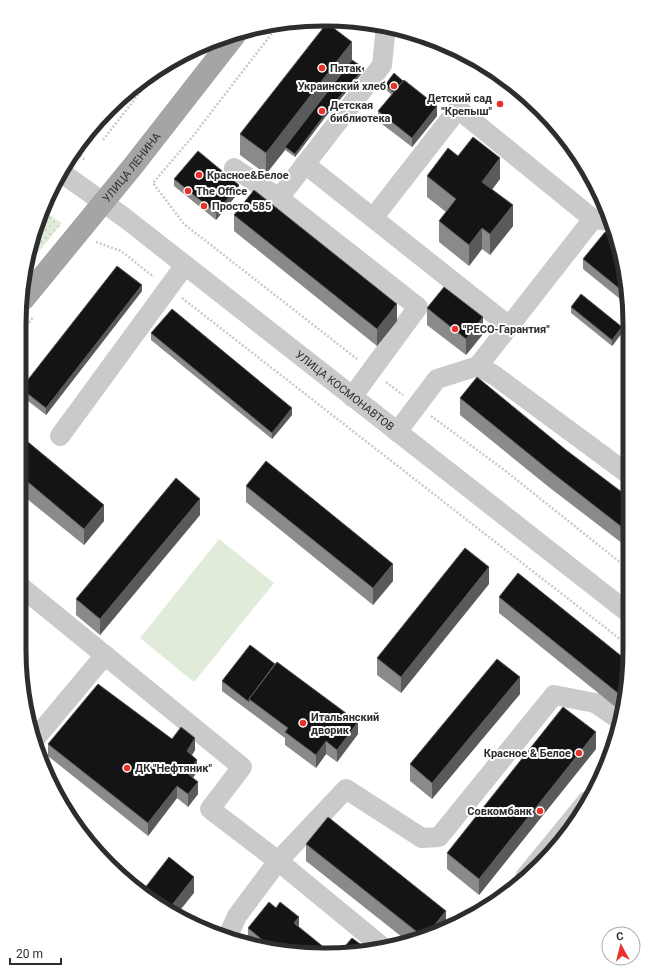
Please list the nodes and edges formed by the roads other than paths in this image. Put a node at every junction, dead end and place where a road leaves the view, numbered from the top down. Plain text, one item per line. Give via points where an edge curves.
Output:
1 (385, 32) edge
2 (230, 42) edge
3 (305, 164) junction
4 (234, 168) dead end
5 (66, 176) edge
6 (279, 198) junction
7 (103, 201) junction
8 (373, 218) junction
9 (602, 220) edge
10 (185, 265) junction
11 (28, 294) edge
12 (509, 326) junction
13 (478, 366) junction
14 (352, 397) junction
15 (397, 432) junction
16 (60, 436) dead end
17 (623, 470) edge
18 (26, 591) edge
19 (623, 609) edge
20 (104, 655) junction
21 (615, 717) edge
22 (39, 735) edge
23 (278, 861) junction
24 (230, 932) edge
25 (377, 943) edge

1 - 3 street via 382,65
2 - 7 main road, УЛИЦА ЛЕНИНА
3 - 6 street
3 - 8 street
4 - 6 street
5 - 7 street, УЛИЦА КОСМОНАВТОВ
6 - 14 street via 418,307
7 - 10 street, УЛИЦА КОСМОНАВТОВ
7 - 11 main road, УЛИЦА ЛЕНИНА
8 - 9 street via 458,109
8 - 12 street
9 - 12 street
10 - 14 street, УЛИЦА КОСМОНАВТОВ
10 - 16 street
12 - 13 street
13 - 15 street via 437,379
13 - 17 street via 494,375
14 - 15 street, УЛИЦА КОСМОНАВТОВ
15 - 19 street, УЛИЦА КОСМОНАВТОВ
18 - 20 street
20 - 22 street
20 - 23 street via 242,767 210,809
21 - 23 street via 595,703 554,695 439,837 422,838 346,789
23 - 24 street via 236,916
23 - 25 street

